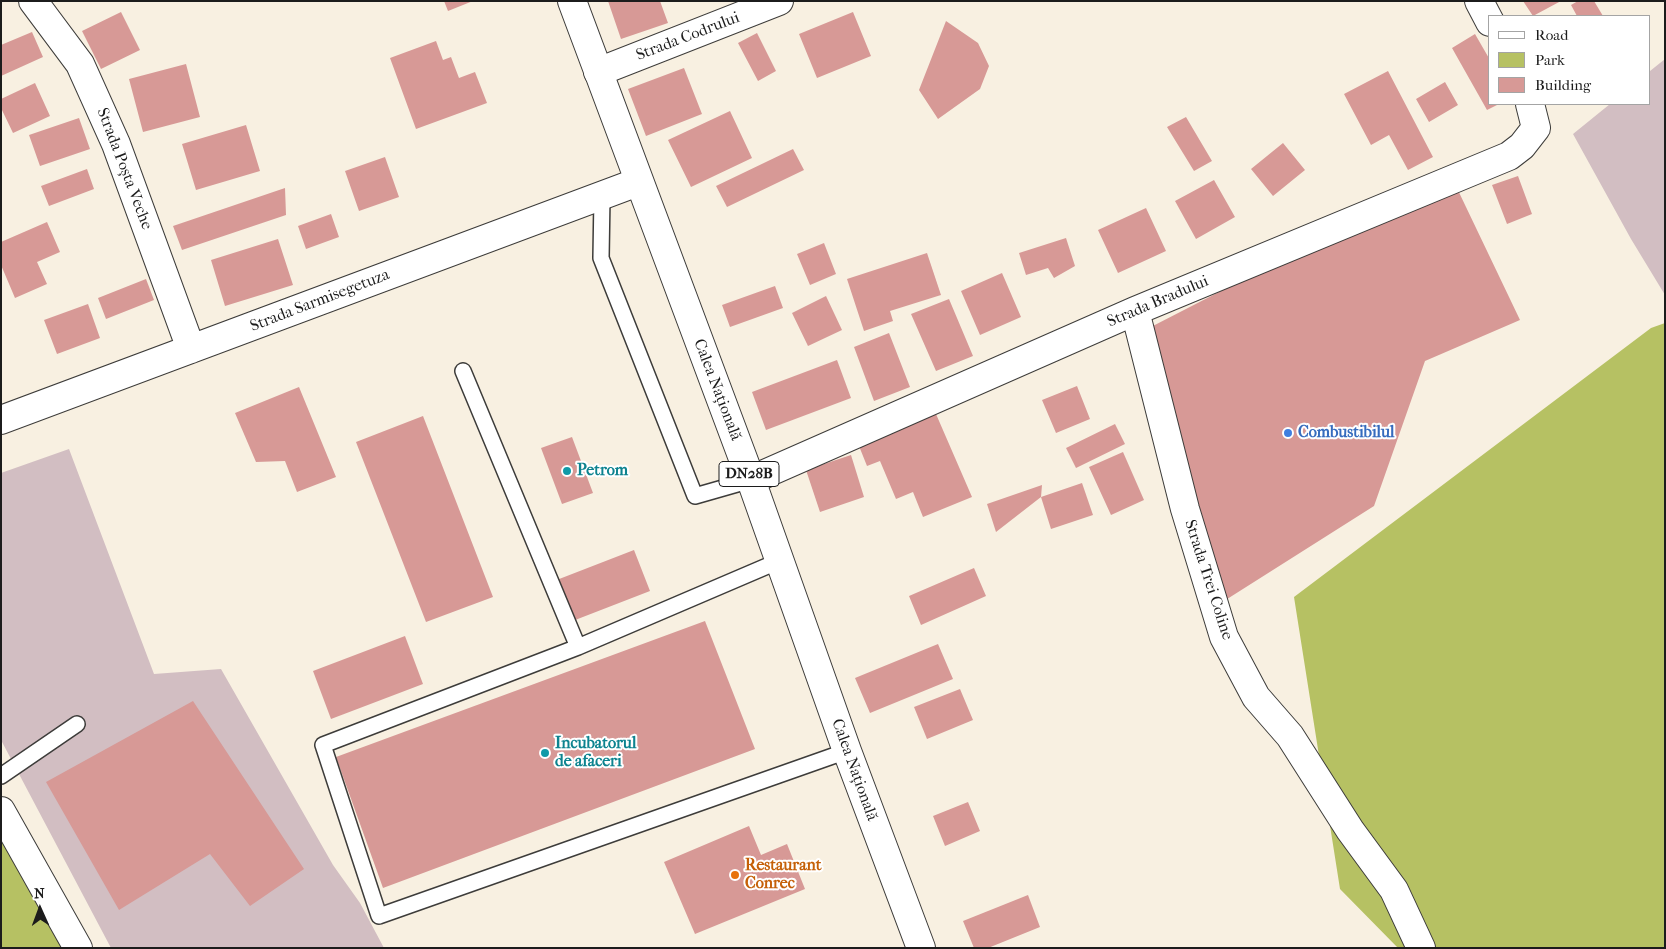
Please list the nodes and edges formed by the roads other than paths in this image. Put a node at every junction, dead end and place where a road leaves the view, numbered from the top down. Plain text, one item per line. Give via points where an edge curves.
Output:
1 (33, 1) edge
2 (572, 1) edge
3 (779, 1) edge
4 (1479, 1) edge
5 (748, 7) edge
6 (1488, 18) edge
7 (598, 72) junction
8 (1530, 105) edge
9 (638, 182) junction
10 (602, 196) junction
11 (1135, 312) junction
12 (191, 350) junction
13 (463, 371) dead end
14 (1, 420) edge
15 (751, 480) junction
16 (779, 561) junction
17 (578, 647) junction
18 (77, 724) dead end
19 (847, 751) junction
20 (1, 776) edge
21 (1, 811) edge
22 (78, 948) edge
23 (921, 948) edge
24 (1421, 948) edge

1 - 12 street, Strada Poșta Veche via 80,64 116,144
2 - 7 street, Calea Națională / DN28B
3 - 5 street, Strada Codrului
4 - 6 street
5 - 7 street, Strada Codrului
7 - 9 street, Calea Națională / DN28B
8 - 11 street, Strada Bradului via 1536,128 1509,156
9 - 10 street, Strada Sarmisegetuza
9 - 15 street, Calea Națională / DN28B
10 - 12 street, Strada Sarmisegetuza
10 - 15 lane via 601,258 695,496
11 - 15 street, Strada Bradului
11 - 24 street, Strada Trei Coline via 1185,509 1224,637 1256,697 1290,736 1350,830 1394,890
12 - 14 street, Strada Sarmisegetuza
13 - 17 lane
15 - 16 street, Calea Națională / DN28B
16 - 17 lane
16 - 19 street, Calea Națională / DN28B
17 - 19 lane via 323,745 379,916
18 - 20 lane
19 - 23 street, Calea Națională / DN28B
21 - 22 street

